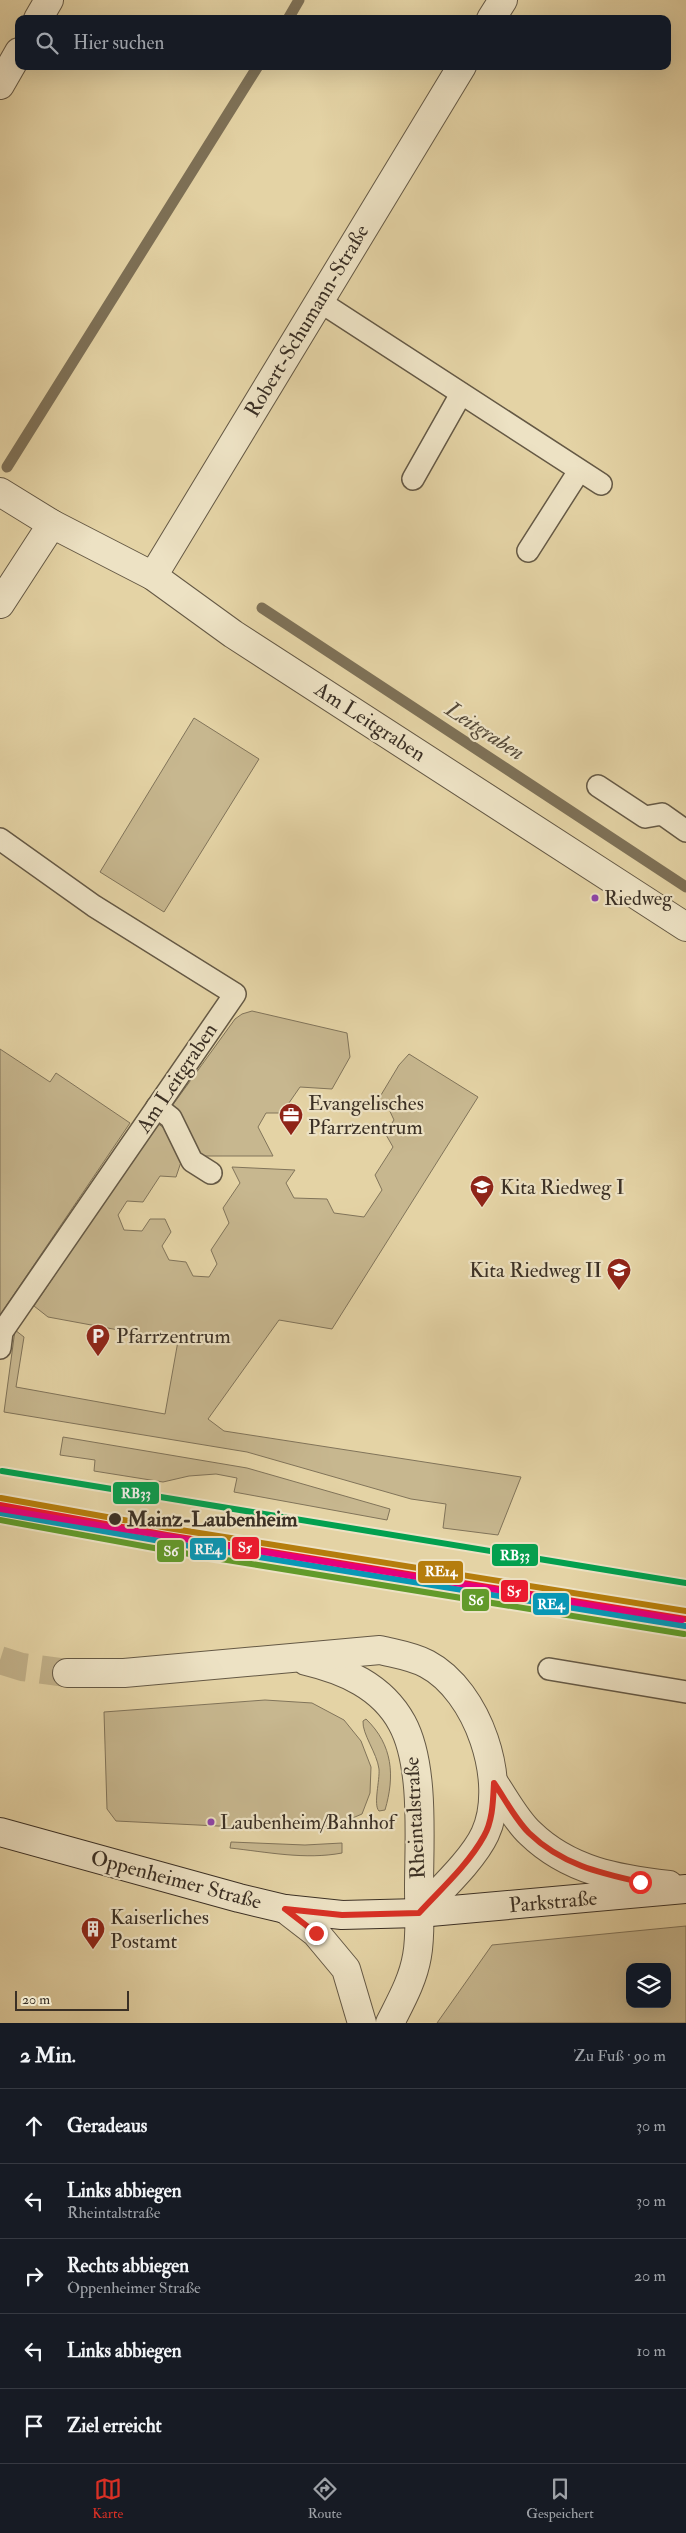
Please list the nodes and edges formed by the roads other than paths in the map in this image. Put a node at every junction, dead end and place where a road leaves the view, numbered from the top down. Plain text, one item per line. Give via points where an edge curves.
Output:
1 (49, 0) edge
2 (503, 0) edge
3 (40, 15) edge
4 (494, 15) edge
5 (15, 59) edge
6 (460, 70) edge
7 (0, 84) edge
8 (319, 301) junction
9 (461, 394) junction
10 (579, 470) junction
11 (413, 479) dead end
12 (601, 484) dead end
13 (0, 492) edge
14 (52, 524) junction
15 (528, 551) dead end
16 (153, 576) junction
17 (0, 604) edge
18 (598, 786) dead end
19 (686, 831) edge
20 (0, 838) edge
21 (686, 927) edge
22 (157, 1107) junction
23 (211, 1173) dead end
24 (0, 1348) edge
25 (296, 1659) junction
26 (549, 1669) dead end
27 (67, 1673) tunnel mouth
28 (686, 1692) edge
29 (494, 1783) junction
30 (0, 1832) edge
31 (686, 1888) edge
32 (285, 1909) junction
33 (419, 1913) junction
34 (362, 2023) edge
35 (390, 2023) edge

1 - 3 street
2 - 4 street
5 - 7 street
6 - 8 street, Robert-Schumann-Straße
8 - 9 lane
8 - 16 street, Robert-Schumann-Straße
9 - 10 lane
9 - 11 lane
10 - 12 lane
10 - 15 lane
13 - 14 street, Am Leitgraben
14 - 16 street, Am Leitgraben
14 - 17 street
16 - 21 street, Am Leitgraben via 233,634
18 - 19 lane via 645,817 662,814
20 - 22 lane, Am Leitgraben via 94,906 235,994
22 - 23 lane via 171,1118 192,1161
22 - 24 lane, Am Leitgraben via 2,1332
25 - 27 street, Rheintalstraße via 124,1673
25 - 29 street, Rheintalstraße via 380,1650 428,1664 448,1679 466,1701 481,1732
25 - 33 street, Rheintalstraße via 326,1666 357,1679 376,1692 402,1723 410,1743 417,1783
26 - 28 lane
29 - 31 street via 529,1833 565,1858 589,1871
29 - 33 street, Rheintalstraße via 493,1808 485,1835
30 - 32 street, Oppenheimer Straße
31 - 33 street, Parkstraße
32 - 33 street, Oppenheimer Straße via 342,1915
32 - 34 street via 316,1933 346,1969
33 - 35 street via 417,1955 410,1983

